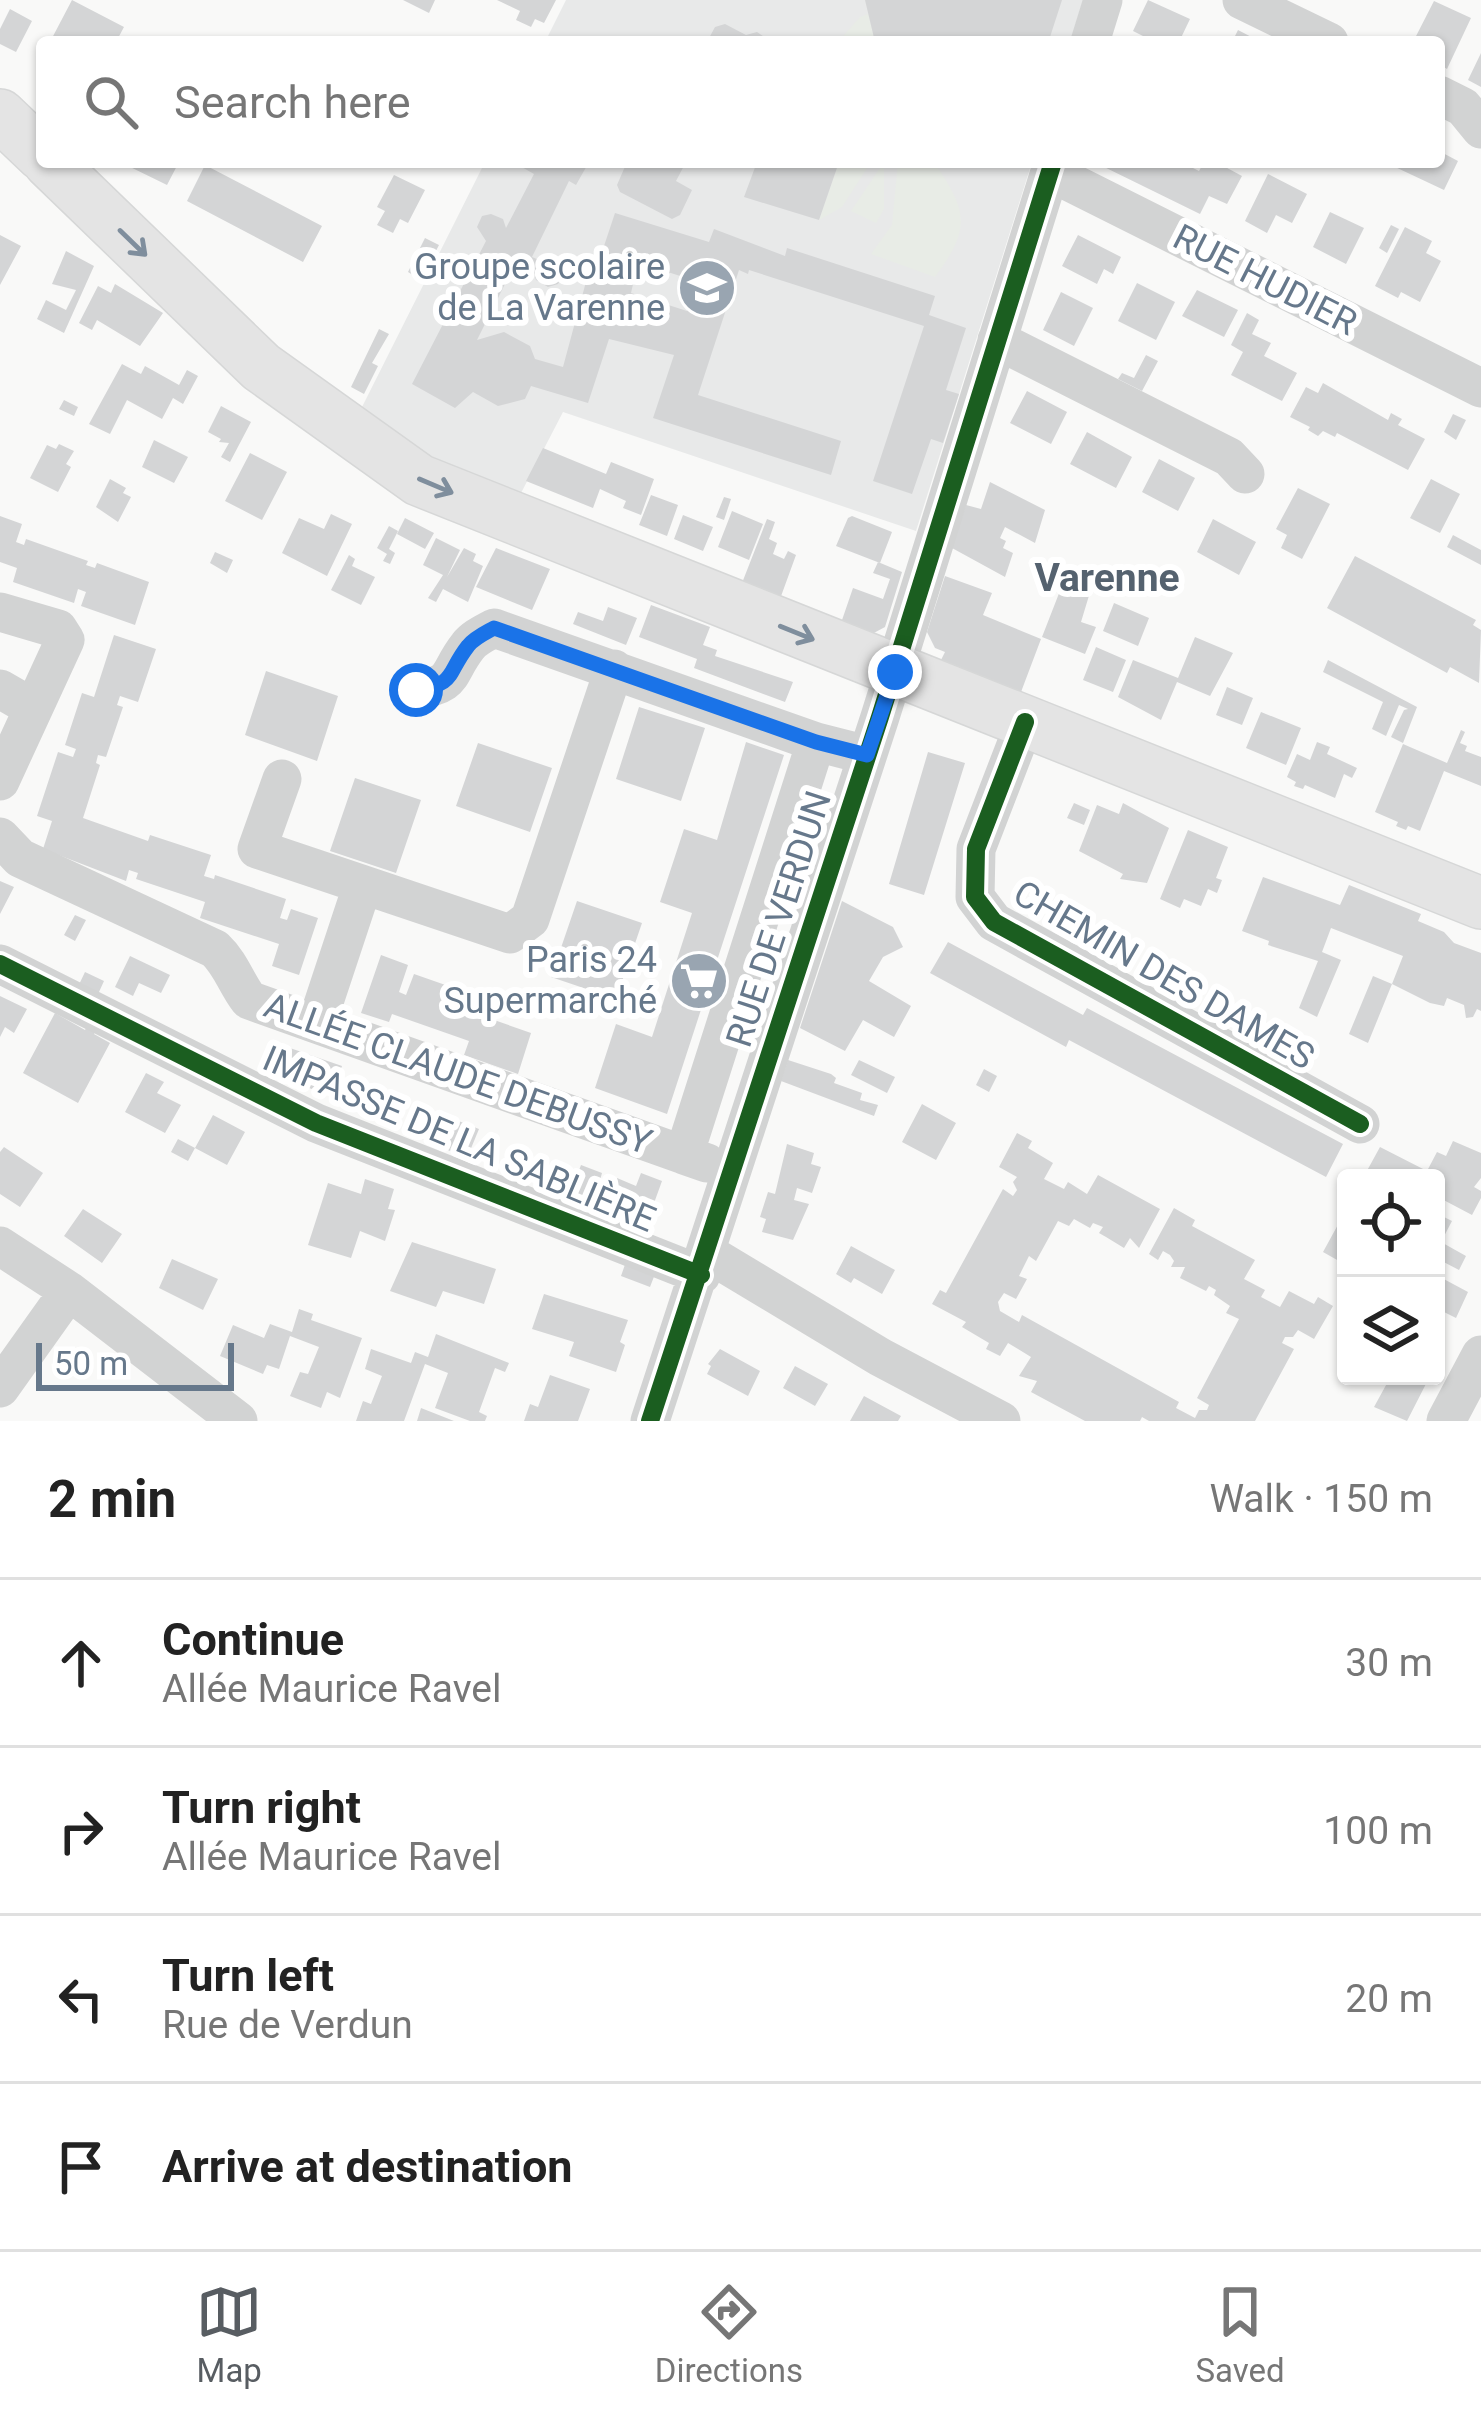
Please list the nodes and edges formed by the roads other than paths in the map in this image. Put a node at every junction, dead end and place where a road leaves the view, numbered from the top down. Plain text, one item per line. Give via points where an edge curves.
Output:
1 (1103, 0) edge
2 (1242, 0) edge
3 (1092, 36) edge
4 (1317, 36) edge
5 (1445, 98) edge
6 (0, 115) edge
7 (1481, 129) edge
8 (36, 149) edge
9 (55, 168) edge
10 (1051, 168) edge
11 (1053, 168) edge
12 (998, 340) junction
13 (1481, 388) edge
14 (1245, 474) dead end
15 (0, 612) edge
16 (614, 669) junction
17 (895, 672) junction
18 (416, 690) dead end
19 (17, 698) edge
20 (1025, 722) junction
21 (816, 742) junction
22 (867, 755) junction
23 (282, 779) dead end
24 (0, 781) edge
25 (0, 837) edge
26 (362, 886) junction
27 (1481, 903) edge
28 (0, 964) edge
29 (317, 1023) junction
30 (1360, 1124) dead end
31 (684, 1155) junction
32 (732, 1172) junction
33 (0, 1246) edge
34 (704, 1264) junction
35 (70, 1291) junction
36 (1481, 1355) edge
37 (0, 1388) edge
38 (937, 1406) edge
39 (238, 1421) edge
40 (650, 1421) edge
41 (1001, 1421) edge
42 (1446, 1421) edge

1 - 3 street
2 - 4 street
5 - 7 street
6 - 8 main road
9 -> 17 main road via 261,367 419,480
10 - 12 street, RUE DE VERDUN
11 - 13 street, RUE HUDIER
12 - 14 street via 1229,458
12 - 17 street, RUE DE VERDUN
15 - 19 street via 58,628 64,640
16 - 18 street via 494,628 470,643 440,686
16 - 21 street
16 - 26 street via 530,919 510,934
17 - 20 main road
17 - 22 street, RUE DE VERDUN
19 - 24 street
20 - 27 main road
20 - 30 street, CHEMIN DES DAMES via 976,849 975,897 994,922
21 - 22 street, RUE DE VERDUN
21 - 31 street, RUE DE VERDUN
22 - 32 street, RUE DE VERDUN
23 - 26 street via 257,849
25 - 29 street, ALLÉE CLAUDE DEBUSSY via 20,858 215,950 250,1000
26 - 29 street
28 - 34 street, IMPASSE DE LA SABLIÈRE via 316,1123
29 - 31 street, ALLÉE CLAUDE DEBUSSY
31 - 32 street
32 - 34 street, RUE DE VERDUN
33 - 35 street
34 - 38 street, IMPASSE DE LA SABLIÈRE via 880,1357
34 - 40 street, RUE DE VERDUN
35 - 37 street
35 - 39 street
36 - 42 street
38 - 41 street, IMPASSE DE LA SABLIÈRE

